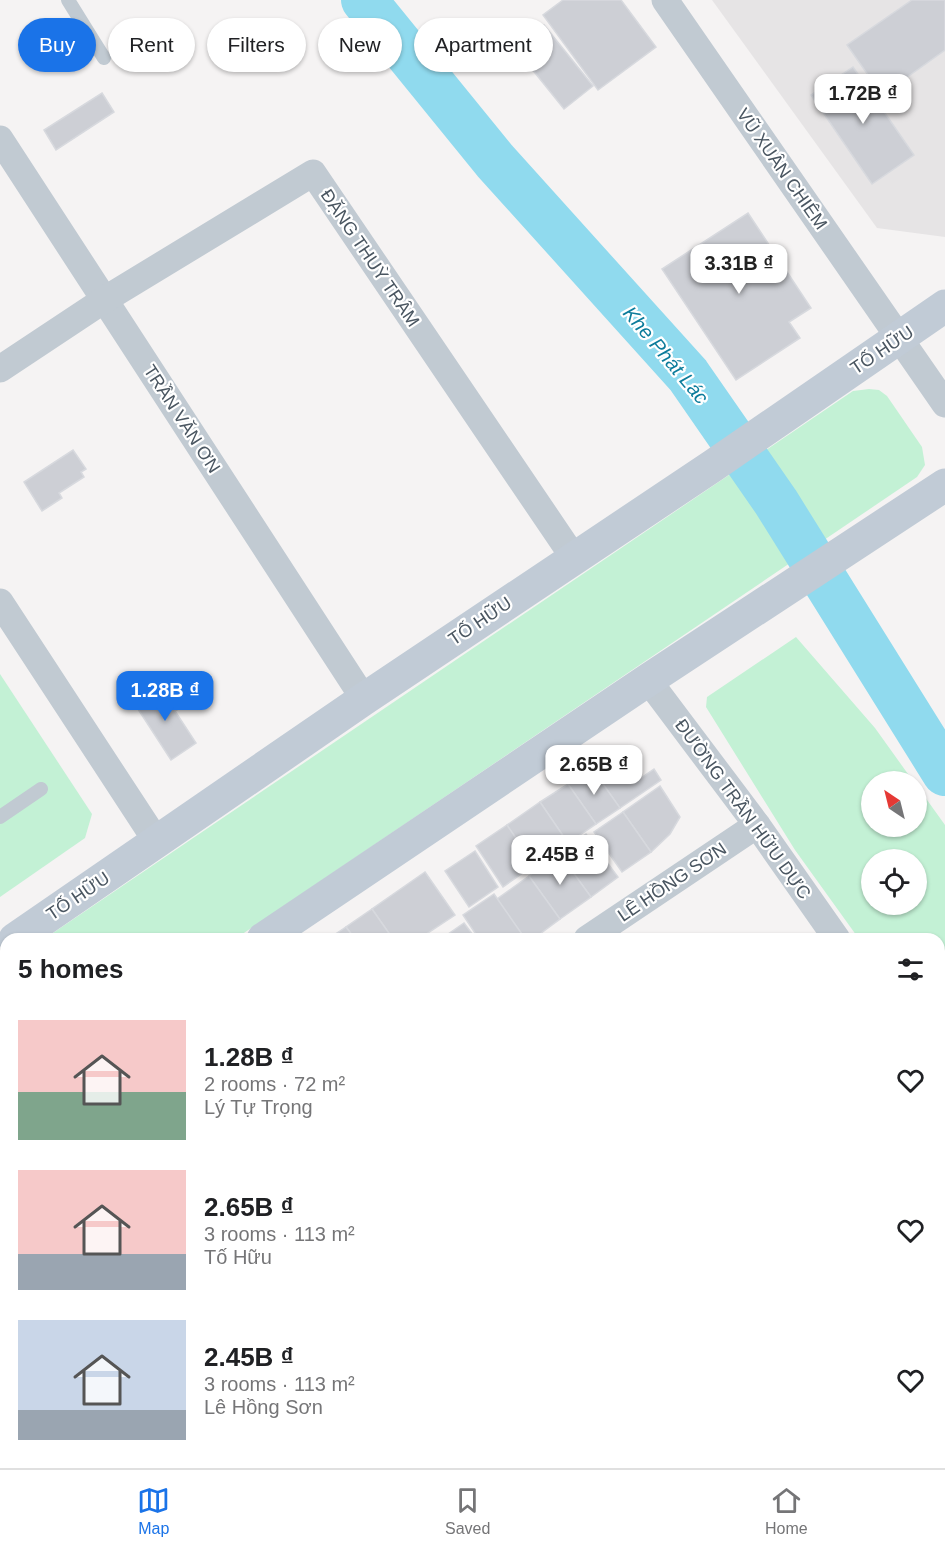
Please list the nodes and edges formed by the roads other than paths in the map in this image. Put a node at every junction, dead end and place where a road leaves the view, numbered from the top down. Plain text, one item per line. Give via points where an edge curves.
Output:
1 (69, 0) edge
2 (665, 0) edge
3 (104, 58) dead end
4 (0, 139) edge
5 (104, 300) junction
6 (945, 306) edge
7 (900, 338) junction
8 (0, 369) edge
9 (945, 404) edge
10 (945, 485) edge
11 (574, 558) junction
12 (0, 602) edge
13 (648, 680) junction
14 (364, 699) junction
15 (41, 789) dead end
16 (0, 818) edge
17 (757, 825) junction
18 (157, 842) junction
19 (24, 933) edge
20 (272, 933) edge
21 (596, 933) edge
22 (833, 933) edge

1 - 3 lane
2 - 7 street, VŨ XUÂN CHIÊM
4 - 5 street, TRẦN VĂN ƠN
5 - 8 street, ĐẶNG THUỲ TRÂM
5 - 11 street, ĐẶNG THUỲ TRÂM via 313,173
5 - 14 street, TRẦN VĂN ƠN
6 - 7 main road, TỐ HỮU
7 - 9 street, VŨ XUÂN CHIÊM
7 - 11 main road, TỐ HỮU
10 - 13 main road
11 - 14 main road, TỐ HỮU
12 - 18 street
13 - 17 street, ĐƯỜNG TRẦN HỮU DỰC
13 - 20 main road
14 - 18 main road, TỐ HỮU
15 - 16 lane
17 - 21 street, LÊ HỒNG SƠN
17 - 22 street, ĐƯỜNG TRẦN HỮU DỰC
18 - 19 main road, TỐ HỮU

